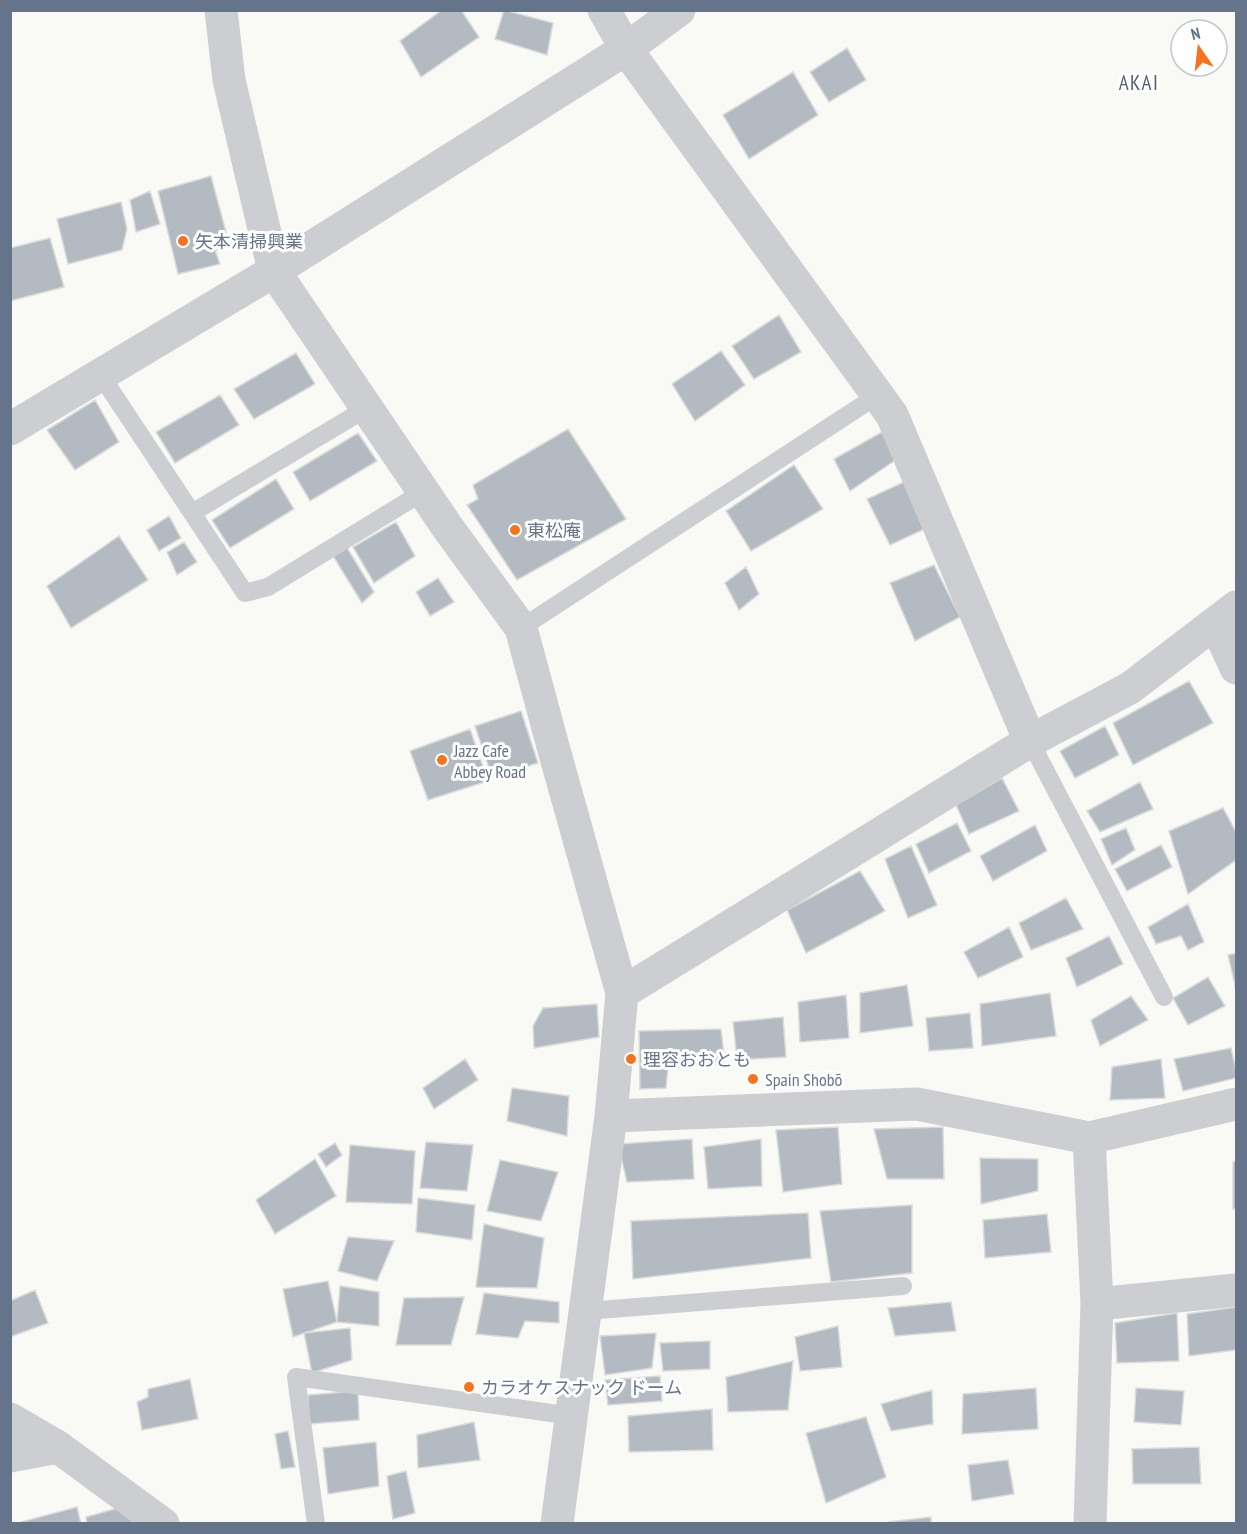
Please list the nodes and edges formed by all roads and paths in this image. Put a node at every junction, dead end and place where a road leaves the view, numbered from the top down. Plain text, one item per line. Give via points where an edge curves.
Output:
1 (221, 10) edge
2 (678, 10) edge
3 (600, 11) edge
4 (626, 48) junction
5 (274, 271) junction
6 (100, 374) junction
7 (878, 395) junction
8 (367, 408) junction
9 (10, 429) edge
10 (423, 492) junction
11 (192, 513) junction
12 (1226, 616) edge
13 (521, 628) junction
14 (1236, 668) edge
15 (1030, 741) junction
16 (622, 993) junction
17 (1164, 997) dead end
18 (1236, 1104) edge
19 (611, 1116) junction
20 (1089, 1138) junction
21 (903, 1287) dead end
22 (1236, 1290) edge
23 (1097, 1304) junction
24 (586, 1311) junction
25 (572, 1416) junction
26 (10, 1419) edge
27 (58, 1447) junction
28 (10, 1456) edge
29 (163, 1524) edge
30 (316, 1524) edge
31 (557, 1524) edge
32 (1090, 1524) edge

1 - 5 street via 229,80
2 - 4 street
3 - 4 street
4 - 5 street
4 - 7 street
5 - 6 street
5 - 8 street
6 - 9 street
6 - 11 lane
7 - 13 lane
7 - 15 street via 892,415
8 - 10 street
8 - 11 lane
10 - 11 lane via 268,587 245,593
10 - 13 street
12 - 14 street
12 - 15 street via 1130,688
13 - 16 street
15 - 16 street
15 - 17 lane
16 - 19 street
18 - 20 street
19 - 20 street via 917,1104
19 - 24 street
20 - 23 street
21 - 24 lane
22 - 23 street
23 - 32 street
24 - 25 street
25 - 30 lane via 296,1377
25 - 31 street
26 - 27 street
27 - 28 street
27 - 29 street

